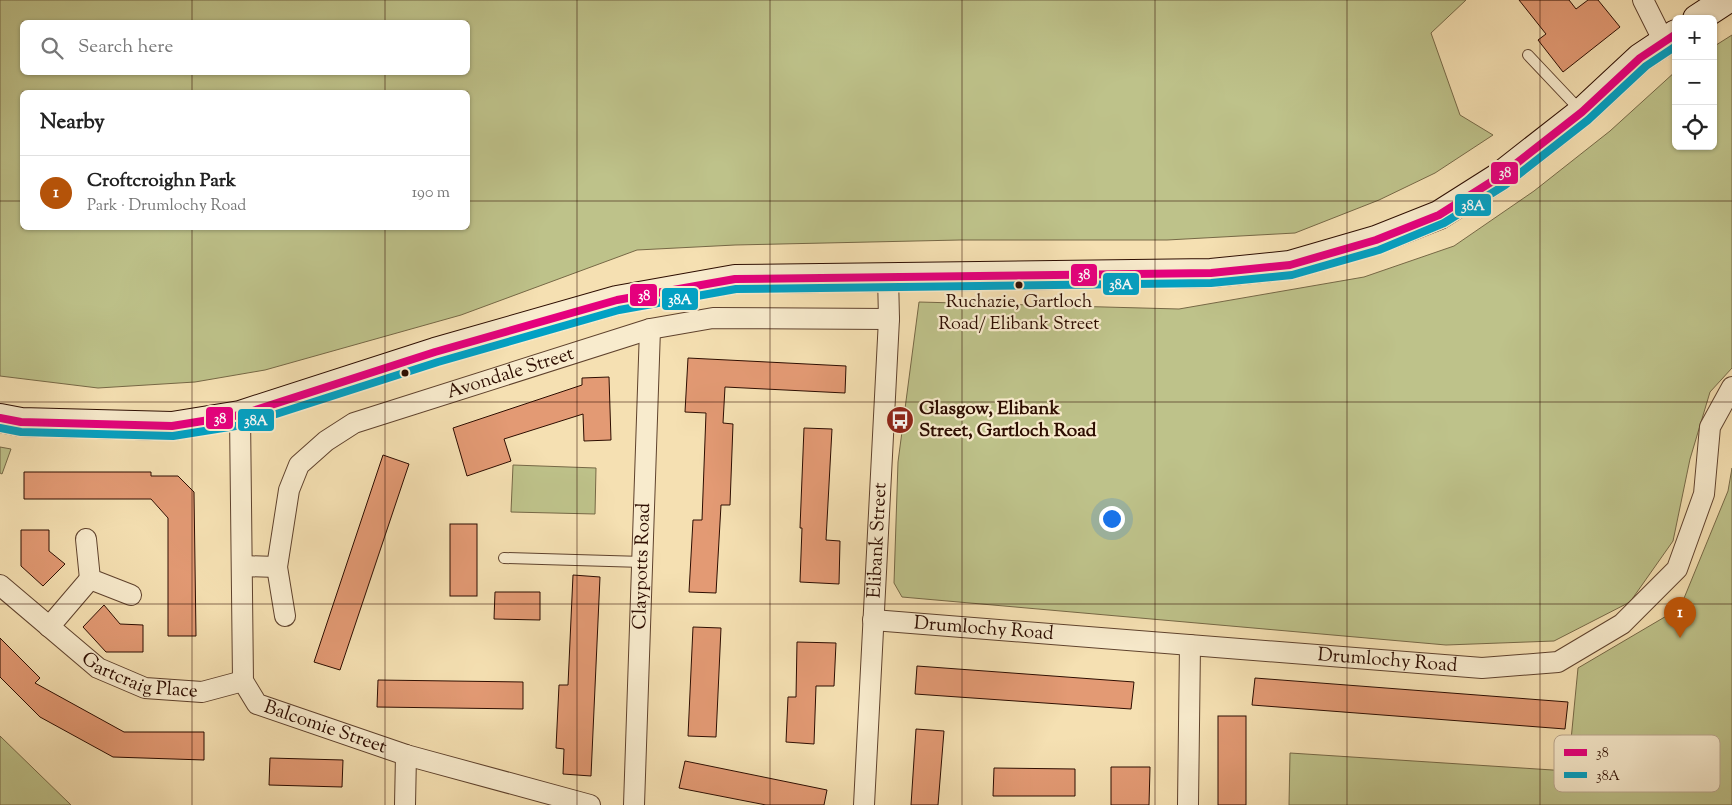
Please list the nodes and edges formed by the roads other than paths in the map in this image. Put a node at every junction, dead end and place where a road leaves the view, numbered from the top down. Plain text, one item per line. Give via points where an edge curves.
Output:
1 (1643, 0) edge
2 (1726, 0) edge
3 (1703, 15) edge
4 (1670, 38) edge
5 (1528, 55) dead end
6 (1582, 112) junction
7 (888, 276) junction
8 (889, 319) junction
9 (650, 328) junction
10 (1732, 388) edge
11 (240, 415) junction
12 (0, 418) edge
13 (86, 538) dead end
14 (504, 558) dead end
15 (642, 562) junction
16 (242, 566) junction
17 (277, 567) junction
18 (90, 579) junction
19 (0, 585) edge
20 (131, 595) dead end
21 (285, 616) dead end
22 (873, 620) junction
23 (49, 627) junction
24 (1190, 645) junction
25 (243, 681) junction
26 (406, 755) junction
27 (405, 805) edge
28 (590, 805) edge
29 (634, 805) edge
30 (864, 805) edge
31 (1188, 805) edge

1 - 4 street
2 - 3 main road
4 - 6 main road via 1640,58
5 - 6 lane
6 - 7 main road via 1499,177 1439,216 1376,240 1290,265 1210,273
7 - 8 street, Elibank Street
7 - 11 main road via 735,279 617,300 435,352
8 - 9 street, Avondale Street via 713,318
8 - 22 street, Elibank Street
9 - 15 street, Claypotts Road
9 - 17 street, Avondale Street via 354,423 298,465 289,490
10 - 24 street, Drumlochy Road via 1710,428 1704,494 1677,569 1622,624 1558,662 1482,668
11 - 12 main road via 172,426 21,422
11 - 16 street, Balcomie Street
13 - 18 street
14 - 15 lane
15 - 29 street, Claypotts Road
16 - 17 street
16 - 25 street, Balcomie Street
17 - 21 street, Avondale Street
18 - 20 street
18 - 23 street
19 - 23 street, Gartcraig Place
22 - 24 street, Drumlochy Road
22 - 30 street, Elibank Street
23 - 25 street, Gartcraig Place via 98,668 145,688 202,692
24 - 31 street
25 - 26 street, Balcomie Street via 256,704
26 - 27 street
26 - 28 street, Balcomie Street

